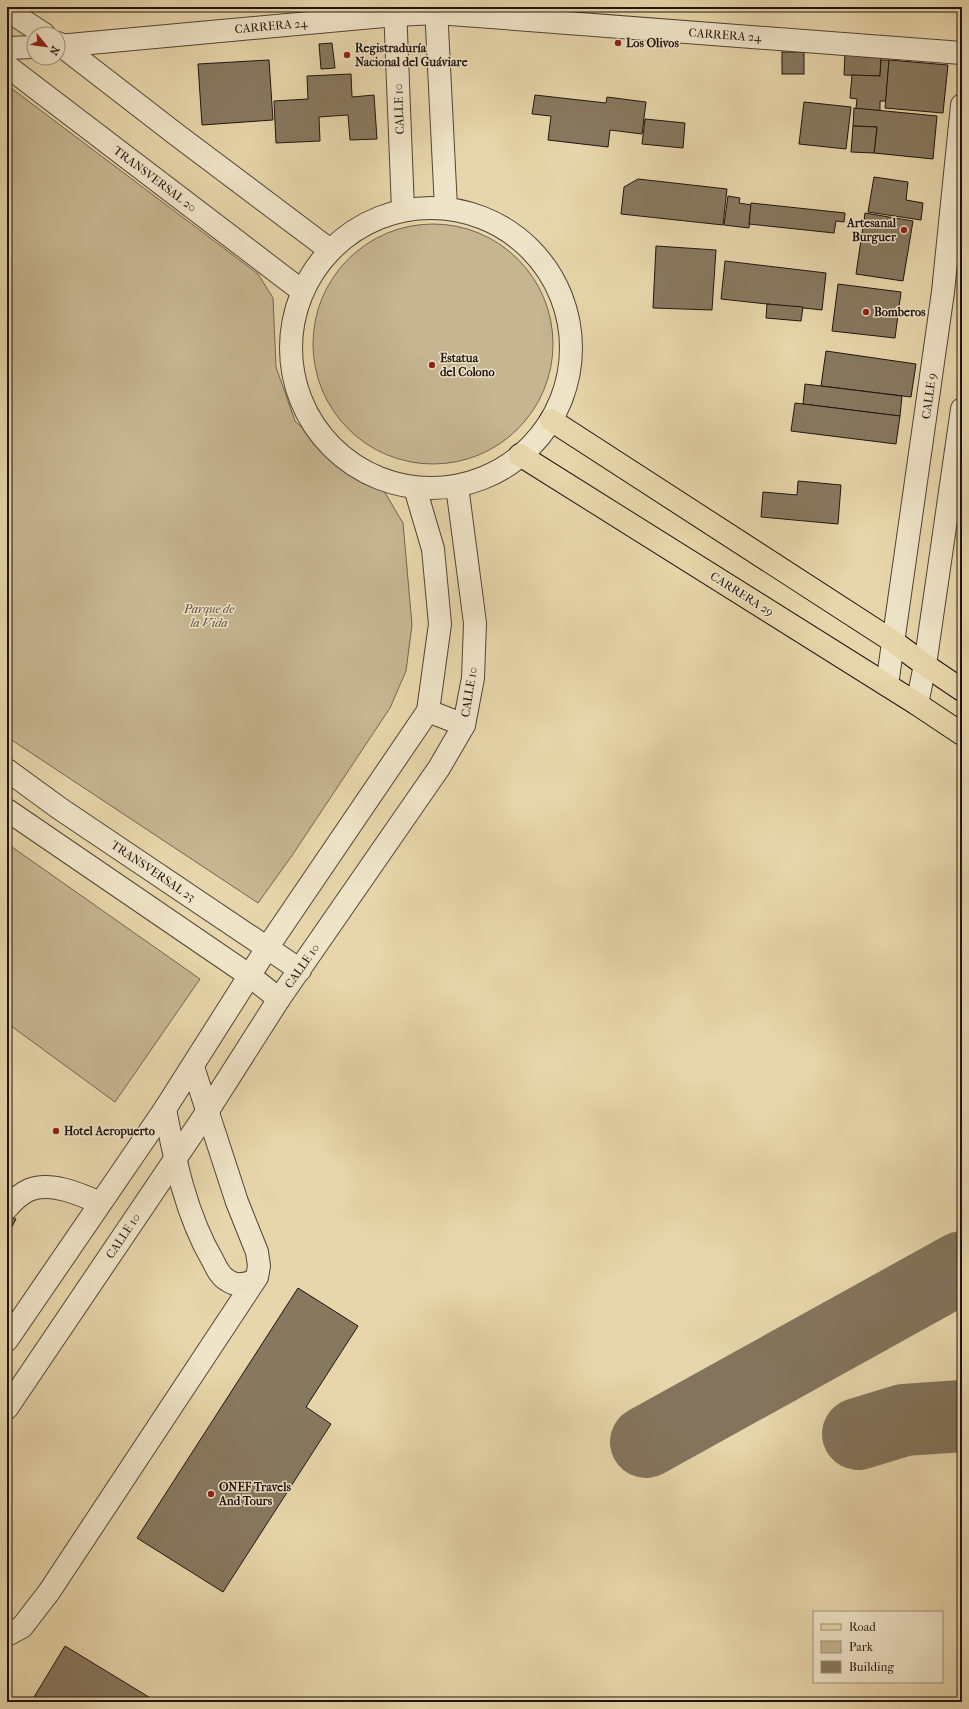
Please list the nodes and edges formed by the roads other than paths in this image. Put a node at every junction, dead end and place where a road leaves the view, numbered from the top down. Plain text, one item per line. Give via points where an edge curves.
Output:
1 (15, 7) edge
2 (7, 9) edge
3 (437, 10) edge
4 (395, 11) edge
5 (32, 26) edge
6 (66, 41) edge
7 (26, 47) edge
8 (7, 48) edge
9 (66, 50) edge
10 (962, 53) edge
11 (7, 66) edge
12 (962, 105) edge
13 (446, 208) junction
14 (403, 210) junction
15 (330, 250) junction
16 (302, 291) junction
17 (953, 292) edge
18 (962, 409) edge
19 (550, 420) junction
20 (520, 455) junction
21 (457, 486) junction
22 (415, 488) junction
23 (894, 642) junction
24 (925, 665) junction
25 (887, 685) junction
26 (962, 690) edge
27 (917, 704) junction
28 (428, 711) junction
29 (464, 725) junction
30 (962, 734) edge
31 (7, 770) edge
32 (7, 810) edge
33 (267, 948) junction
34 (300, 970) junction
35 (250, 976) junction
36 (279, 999) junction
37 (193, 1066) junction
38 (165, 1109) junction
39 (207, 1112) junction
40 (174, 1159) junction
41 (100, 1203) junction
42 (7, 1208) edge
43 (253, 1281) junction
44 (7, 1340) edge
45 (7, 1408) edge
46 (7, 1635) edge

1 - 2 street
2 - 5 street
3 - 4 street, CARRERA 24
3 - 10 street, CARRERA 24
3 - 13 street
4 - 6 street, CARRERA 24
4 - 14 street, CALLE 10
7 - 8 street
9 - 15 street
11 - 16 street, TRANSVERSAL 20
12 - 17 street, CALLE 9
13 - 14 street
13 - 19 street via 473,214 499,225 522,241 541,261 556,285 566,311 571,339 563,395
14 - 15 street via 364,224
15 - 16 street
16 - 22 street via 291,341 293,377 309,418 336,452 372,476
17 - 23 street, CALLE 9
18 - 24 street
19 - 20 street via 537,439
19 - 23 main road
20 - 21 street via 490,474
20 - 25 main road, CARRERA 29
21 - 22 street
21 - 29 street, CALLE 10 via 475,623 473,678
22 - 28 street via 432,549 440,624
23 - 24 main road
23 - 25 street, CALLE 9
24 - 26 main road
24 - 27 street
25 - 27 main road, CARRERA 29
27 - 30 main road, CARRERA 29
28 - 29 street
28 - 33 street
29 - 34 street, CALLE 10 via 439,768
31 - 33 street, TRANSVERSAL 23
32 - 35 street
33 - 34 street, TRANSVERSAL 23
33 - 35 street
34 - 36 street, CALLE 10
35 - 36 street
35 - 37 street
36 - 39 street, CALLE 10
37 - 38 street
37 - 39 street
38 - 40 street
38 - 41 street
39 - 40 street, CALLE 10
39 - 43 street via 256,1252 259,1271
40 - 43 street via 198,1231 220,1272 226,1280 236,1284
40 - 45 street, CALLE 10
41 - 42 street via 85,1196 44,1187 29,1190 16,1198
41 - 44 street
43 - 46 street via 49,1592 22,1627

